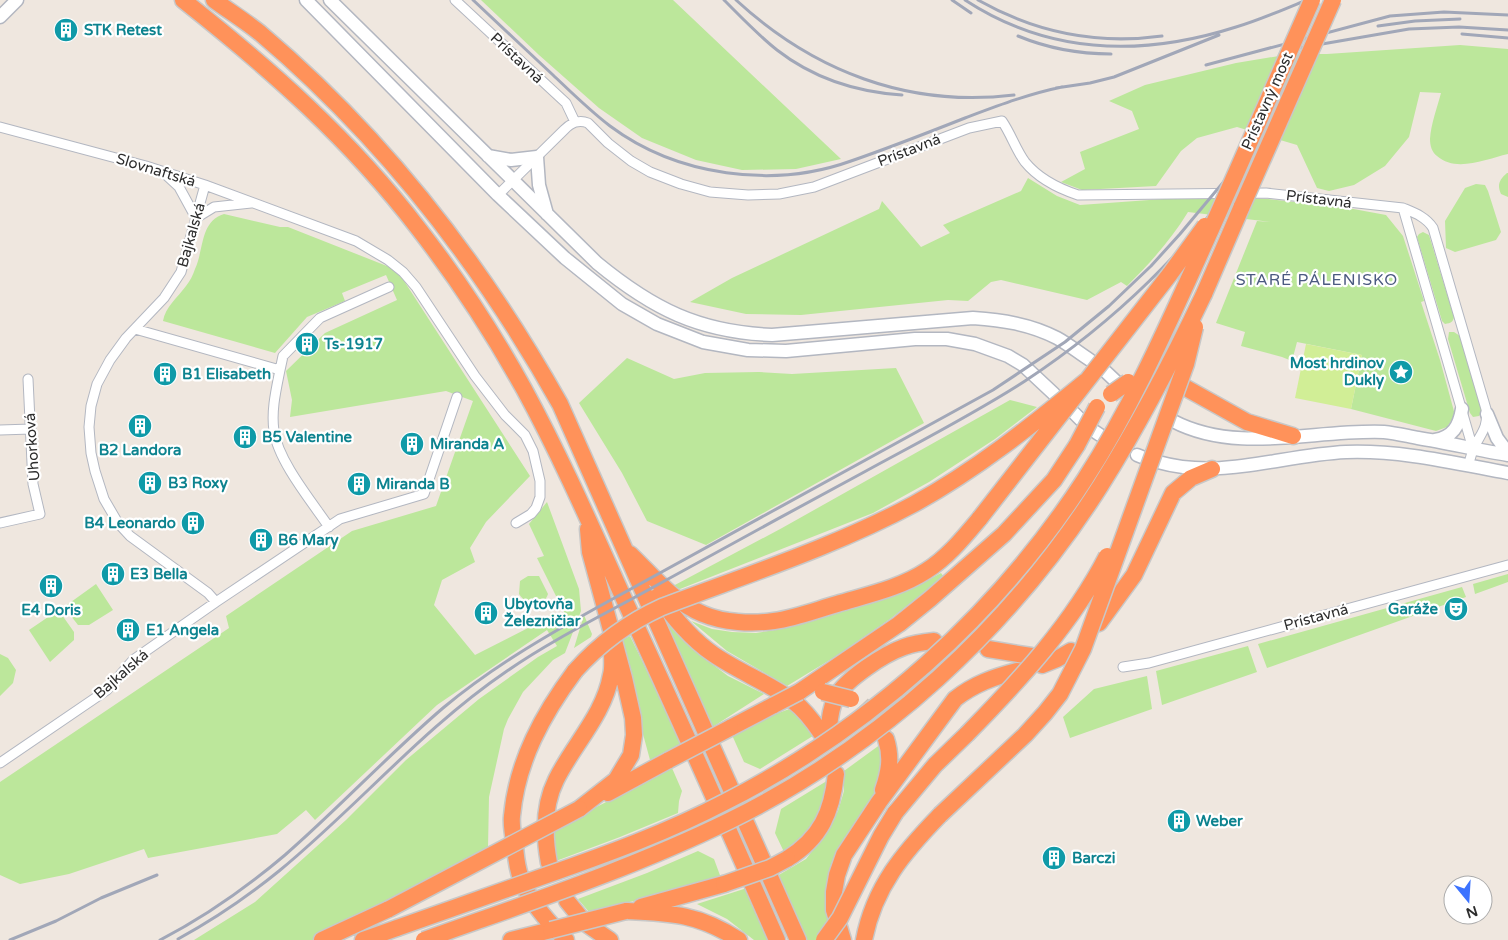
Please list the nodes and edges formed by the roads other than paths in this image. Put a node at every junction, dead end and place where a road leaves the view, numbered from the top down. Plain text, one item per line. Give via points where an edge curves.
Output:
1 (17, 0) edge
2 (183, 0) edge
3 (214, 0) edge
4 (306, 0) edge
5 (330, 0) edge
6 (455, 0) edge
7 (1312, 0) edge
8 (1333, 0) edge
9 (0, 17) edge
10 (575, 122) junction
11 (0, 127) edge
12 (488, 156) junction
13 (537, 157) junction
14 (163, 172) junction
15 (512, 181) junction
16 (205, 186) junction
17 (498, 195) junction
18 (253, 202) junction
19 (1223, 203) junction
20 (1403, 208) junction
21 (547, 214) junction
22 (196, 218) junction
23 (389, 287) dead end
24 (1204, 294) junction
25 (135, 329) junction
26 (1090, 360) dead end
27 (280, 370) junction
28 (1106, 372) dead end
29 (28, 379) dead end
30 (1086, 381) junction
31 (1121, 388) joint
32 (1186, 388) dead end
33 (1054, 394) dead end
34 (457, 397) dead end
35 (1462, 409) junction
36 (1487, 414) junction
37 (1173, 421) dead end
38 (30, 429) junction
39 (0, 430) edge
40 (1293, 436) junction
41 (1434, 440) junction
42 (1473, 449) junction
43 (1508, 454) edge
44 (1158, 462) dead end
45 (1468, 466) junction
46 (1212, 469) junction
47 (1508, 473) edge
48 (1137, 501) junction
49 (588, 520) junction
50 (0, 523) edge
51 (516, 523) dead end
52 (329, 527) junction
53 (625, 549) junction
54 (1508, 565) edge
55 (216, 602) junction
56 (1099, 624) dead end
57 (611, 632) junction
58 (934, 641) dead end
59 (988, 649) dead end
60 (1071, 651) dead end
61 (1123, 667) dead end
62 (1017, 672) dead end
63 (799, 692) junction
64 (856, 702) tunnel mouth
65 (886, 739) tunnel mouth
66 (0, 763) edge
67 (836, 774) dead end
68 (879, 802) junction
69 (579, 809) junction
70 (549, 863) dead end
71 (567, 901) dead end
72 (626, 910) junction
73 (322, 940) edge
74 (363, 940) edge
75 (424, 940) edge
76 (511, 940) edge
77 (566, 940) edge
78 (610, 940) edge
79 (739, 940) edge
80 (777, 940) edge
81 (798, 940) edge
82 (824, 940) edge
83 (843, 940) edge
84 (864, 940) edge

1 - 9 main road
2 - 49 highway via 246,50 307,105 351,149 419,228 496,342 548,435
3 - 53 highway via 259,33 367,134 478,273 525,343 560,404
4 - 17 main road
5 - 12 main road
6 - 10 street, Prístavná via 566,103
7 - 19 highway, Prístavný most, bridge
8 - 24 highway, bridge
10 - 13 street
10 - 20 street, Prístavná via 588,123 608,143 650,172 695,188 732,194 780,194 814,187 969,128 1002,121 1030,168 1078,195 1266,192
11 - 14 street, Slovnaftská
12 - 13 main road via 511,160
12 - 15 main road
13 - 15 street
13 - 21 main road via 539,185
14 - 16 street, Slovnaftská
14 - 22 street via 179,187
15 - 17 street
15 - 21 main road
16 - 18 street, Slovnaftská
16 - 22 street, Bajkalská
17 - 33 main road via 608,294 657,324 686,336 726,347 770,351 947,339 975,344 1012,358
18 - 22 street via 210,208
18 - 51 street, Slovnaftská via 356,241 403,272 429,304 485,390 525,435 533,451 540,497 531,514
19 - 30 highway, bridge
19 - 74 highway, bridge via 1149,366 1086,478 1046,535 1004,586 917,672 815,750 724,803 605,855
20 - 35 street
20 - 36 street, Prístavná via 1429,221 1433,228
21 - 26 main road via 597,263 632,291 668,312 710,327 750,334 785,335 973,318 1016,323 1040,331
22 - 25 street, Bajkalská via 182,272 164,298
23 - 27 street via 320,318 283,356
24 - 48 highway, bridge via 1186,364
24 - 75 highway, bridge via 1132,434 1068,534 992,625 895,715 816,771 731,820 612,872
25 - 27 street
25 - 55 street, Bajkalská via 121,344 97,384 89,428 95,471 104,499 118,524
27 - 52 street via 274,398 274,432 284,460
28 - 31 main road
29 - 38 street, Uhorková
30 - 53 highway, bridge via 959,543 943,559 908,581 774,621 720,619 703,614 671,594
30 - 77 highway, bridge via 983,461 914,504 841,538 642,616 611,637 575,672 540,723 517,784 512,818 524,888 548,922
31 - 63 highway, bridge via 1097,407 1054,480 1004,534 899,624
32 - 40 highway via 1247,422
34 - 52 street, Bajkalská via 424,494 340,519
35 - 41 main road via 1454,431
35 - 42 street
36 - 42 street via 1482,434
36 - 43 main road via 1496,438
37 - 40 main road via 1187,428 1228,437
38 - 39 street
38 - 50 street, Uhorková via 40,514
40 - 41 main road via 1387,432
41 - 42 main road
42 - 43 main road
42 - 45 street
44 - 46 main road via 1184,468
45 - 46 main road via 1401,454 1358,452
45 - 47 main road
46 - 56 highway via 1191,478 1173,493 1134,575
48 - 82 highway, bridge via 1076,610 1024,674 936,765 895,814 840,918
48 - 84 highway, bridge via 1083,649 1060,694 1025,735 940,815 900,859 889,875
49 - 57 highway via 590,552
49 - 80 highway
52 - 55 street, Bajkalská
53 - 58 highway via 662,602 696,642 778,691 825,730 836,698 847,684 902,647
53 - 81 highway
54 - 61 street, Prístavná
55 - 66 street, Bajkalská via 133,660 107,690
57 - 69 highway via 632,718 631,755 616,780
57 - 70 highway via 612,674 605,699 556,780 549,799 545,843
59 - 60 highway via 1041,659
62 - 68 highway via 989,679 955,699
63 - 64 highway, bridge via 823,692
63 - 69 highway, bridge
65 - 68 highway via 890,763
67 - 72 highway, bridge via 833,801 821,826 787,859 724,884
68 - 83 highway via 844,855 837,875 834,910
69 - 73 highway, bridge via 389,909
71 - 78 highway via 585,923
72 - 76 highway, bridge
72 - 79 highway via 669,913 709,922

